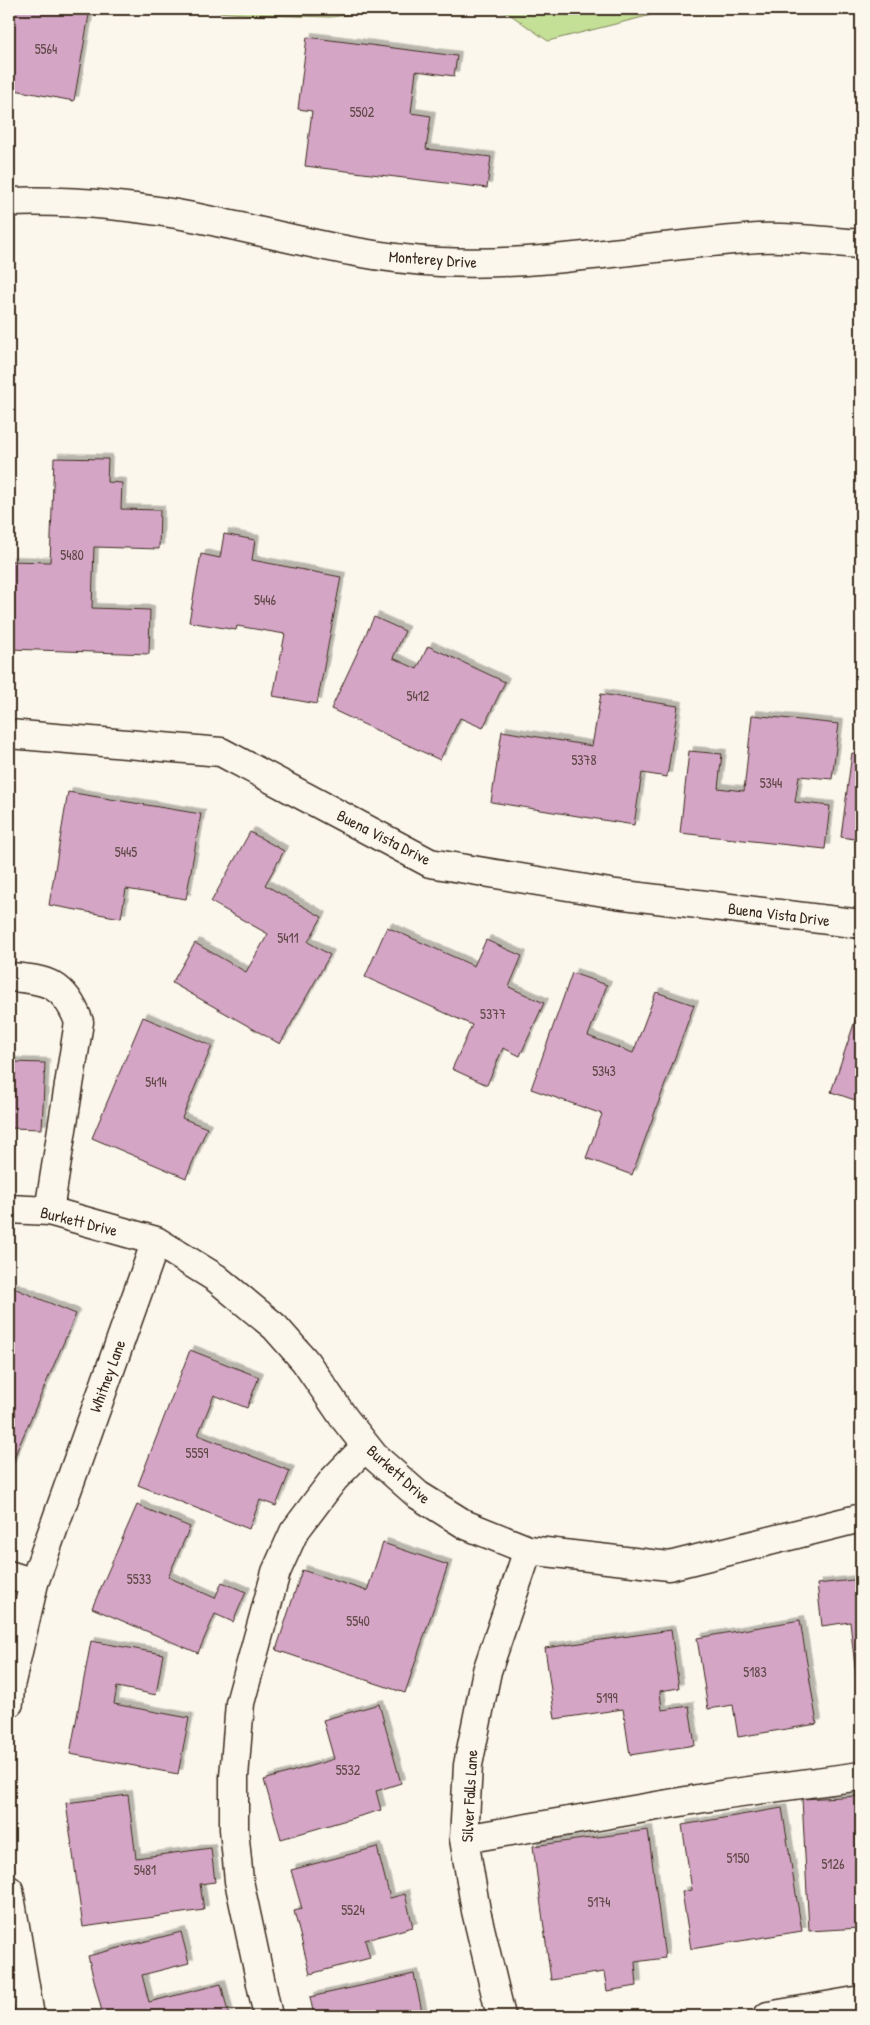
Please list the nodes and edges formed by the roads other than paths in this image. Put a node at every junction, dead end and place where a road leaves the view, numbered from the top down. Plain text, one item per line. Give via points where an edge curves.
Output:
1 (9, 202) edge
2 (861, 244) edge
3 (9, 734) edge
4 (861, 924) edge
5 (9, 976) edge
6 (9, 1209) edge
7 (49, 1211) junction
8 (156, 1241) junction
9 (366, 1446) junction
10 (861, 1518) edge
11 (528, 1550) junction
12 (21, 1579) edge
13 (9, 1703) edge
14 (861, 1776) edge
15 (464, 1838) junction
16 (9, 1890) edge
17 (861, 2000) edge
18 (30, 2016) edge
19 (268, 2016) edge
20 (500, 2016) edge
21 (768, 2016) edge

1 - 2 street, Monterey Drive via 58,200 127,207 198,218 364,254 438,262 519,264 760,238
3 - 4 street, Buena Vista Drive via 221,752 430,863 616,894
5 - 7 street via 36,979 57,986 72,1003 79,1022
6 - 7 street, Burkett Drive
7 - 8 street, Burkett Drive
8 - 9 street, Burkett Drive via 216,1278 275,1327 305,1361
8 - 12 street, Whitney Lane via 58,1512
9 - 11 street, Burkett Drive via 418,1496 466,1525
9 - 19 street via 334,1478 294,1532 276,1572 240,1703 234,1829 239,1882
10 - 11 street, Burkett Drive via 669,1566
11 - 15 street, Silver Falls Lane via 487,1671 468,1765
12 - 13 street, Whitney Lane
14 - 15 street via 727,1794
15 - 20 street, Silver Falls Lane via 476,1911
16 - 18 street
17 - 21 street

